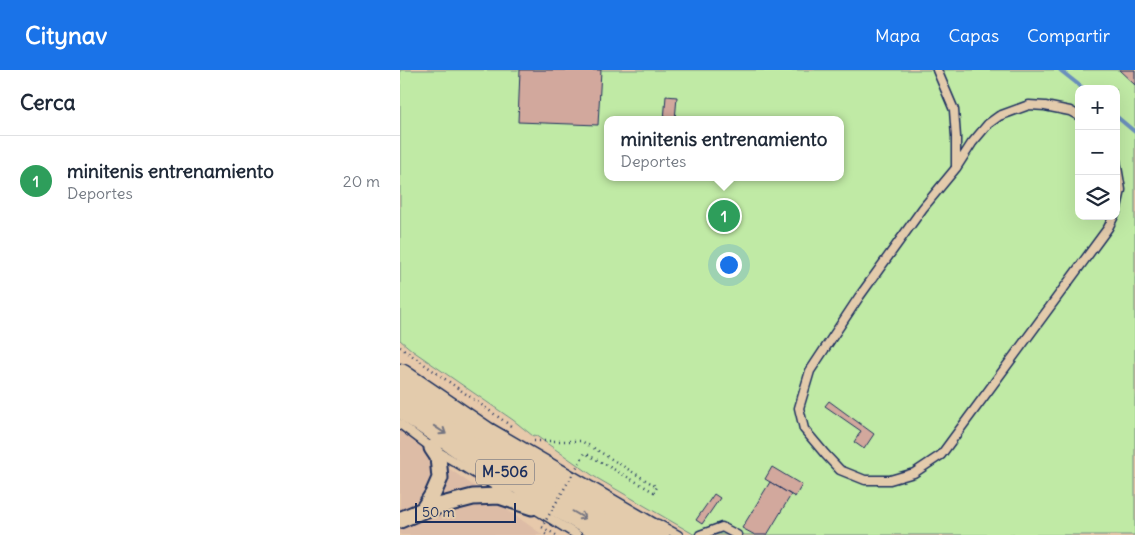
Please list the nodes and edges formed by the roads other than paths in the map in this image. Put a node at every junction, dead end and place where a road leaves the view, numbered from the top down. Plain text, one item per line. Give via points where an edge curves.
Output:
1 (937, 70) edge
2 (1075, 114) edge
3 (956, 168) junction
4 (1112, 220) edge
5 (400, 360) edge
6 (400, 378) edge
7 (400, 403) edge
8 (400, 424) edge
9 (432, 448) junction
10 (552, 475) junction
11 (601, 504) junction
12 (532, 508) junction
13 (423, 510) junction
14 (635, 514) dead end
15 (400, 520) edge
16 (653, 527) edge
17 (577, 535) edge
18 (613, 535) edge
19 (678, 535) edge
20 (700, 535) edge
21 (737, 535) edge

1 - 3 lane via 954,110
2 - 3 lane via 1029,105 999,116 972,143
3 - 4 lane via 858,297 810,371 803,391 799,408 804,430 840,470 865,480 890,480 914,473 941,455
5 - 10 highway via 510,438
6 - 10 highway, M-506 via 486,436
7 -> 18 highway, M-506 via 475,454
8 - 9 lane
9 - 12 lane
9 - 13 street via 438,457 440,478
10 - 11 highway, M-506
11 - 14 lane
11 - 16 highway, M-506
12 - 13 street via 499,496 473,497
12 - 17 lane
13 - 15 street
16 - 19 lane
20 - 21 lane via 722,527

